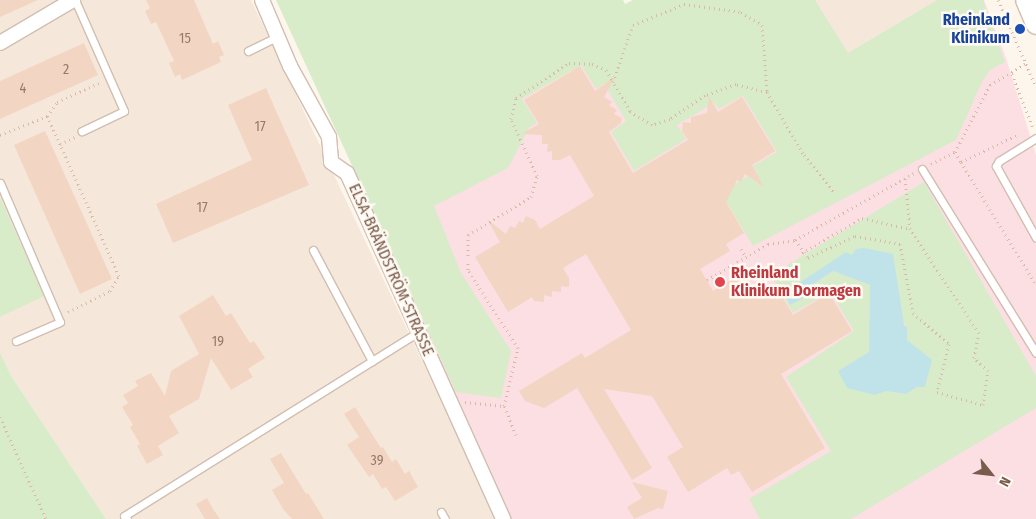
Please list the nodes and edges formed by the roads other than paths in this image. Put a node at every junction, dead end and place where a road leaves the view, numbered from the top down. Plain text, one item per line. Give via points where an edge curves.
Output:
1 (74, 0) edge
2 (262, 0) edge
3 (277, 36) junction
4 (0, 43) edge
5 (248, 51) dead end
6 (82, 131) road end
7 (1035, 139) edge
8 (922, 169) road end
9 (0, 183) edge
10 (1036, 238) edge
11 (313, 250) dead end
12 (419, 332) junction
13 (16, 341) dead end
14 (1036, 353) edge
15 (372, 362) junction
16 (441, 512) dead end
17 (127, 519) edge
18 (445, 519) edge
19 (503, 519) edge

1 - 4 street
1 - 6 lane via 124,112
2 - 3 street, ELSA-BRÄNDSTRÖM-STRASSE
3 - 5 lane
3 - 12 street, ELSA-BRÄNDSTRÖM-STRASSE via 329,137 331,162 347,173
7 - 10 lane via 996,166
8 - 14 lane
9 - 13 lane via 60,322
11 - 15 lane
12 - 15 lane
12 - 19 street, ELSA-BRÄNDSTRÖM-STRASSE
15 - 17 lane via 124,516
16 - 18 lane

